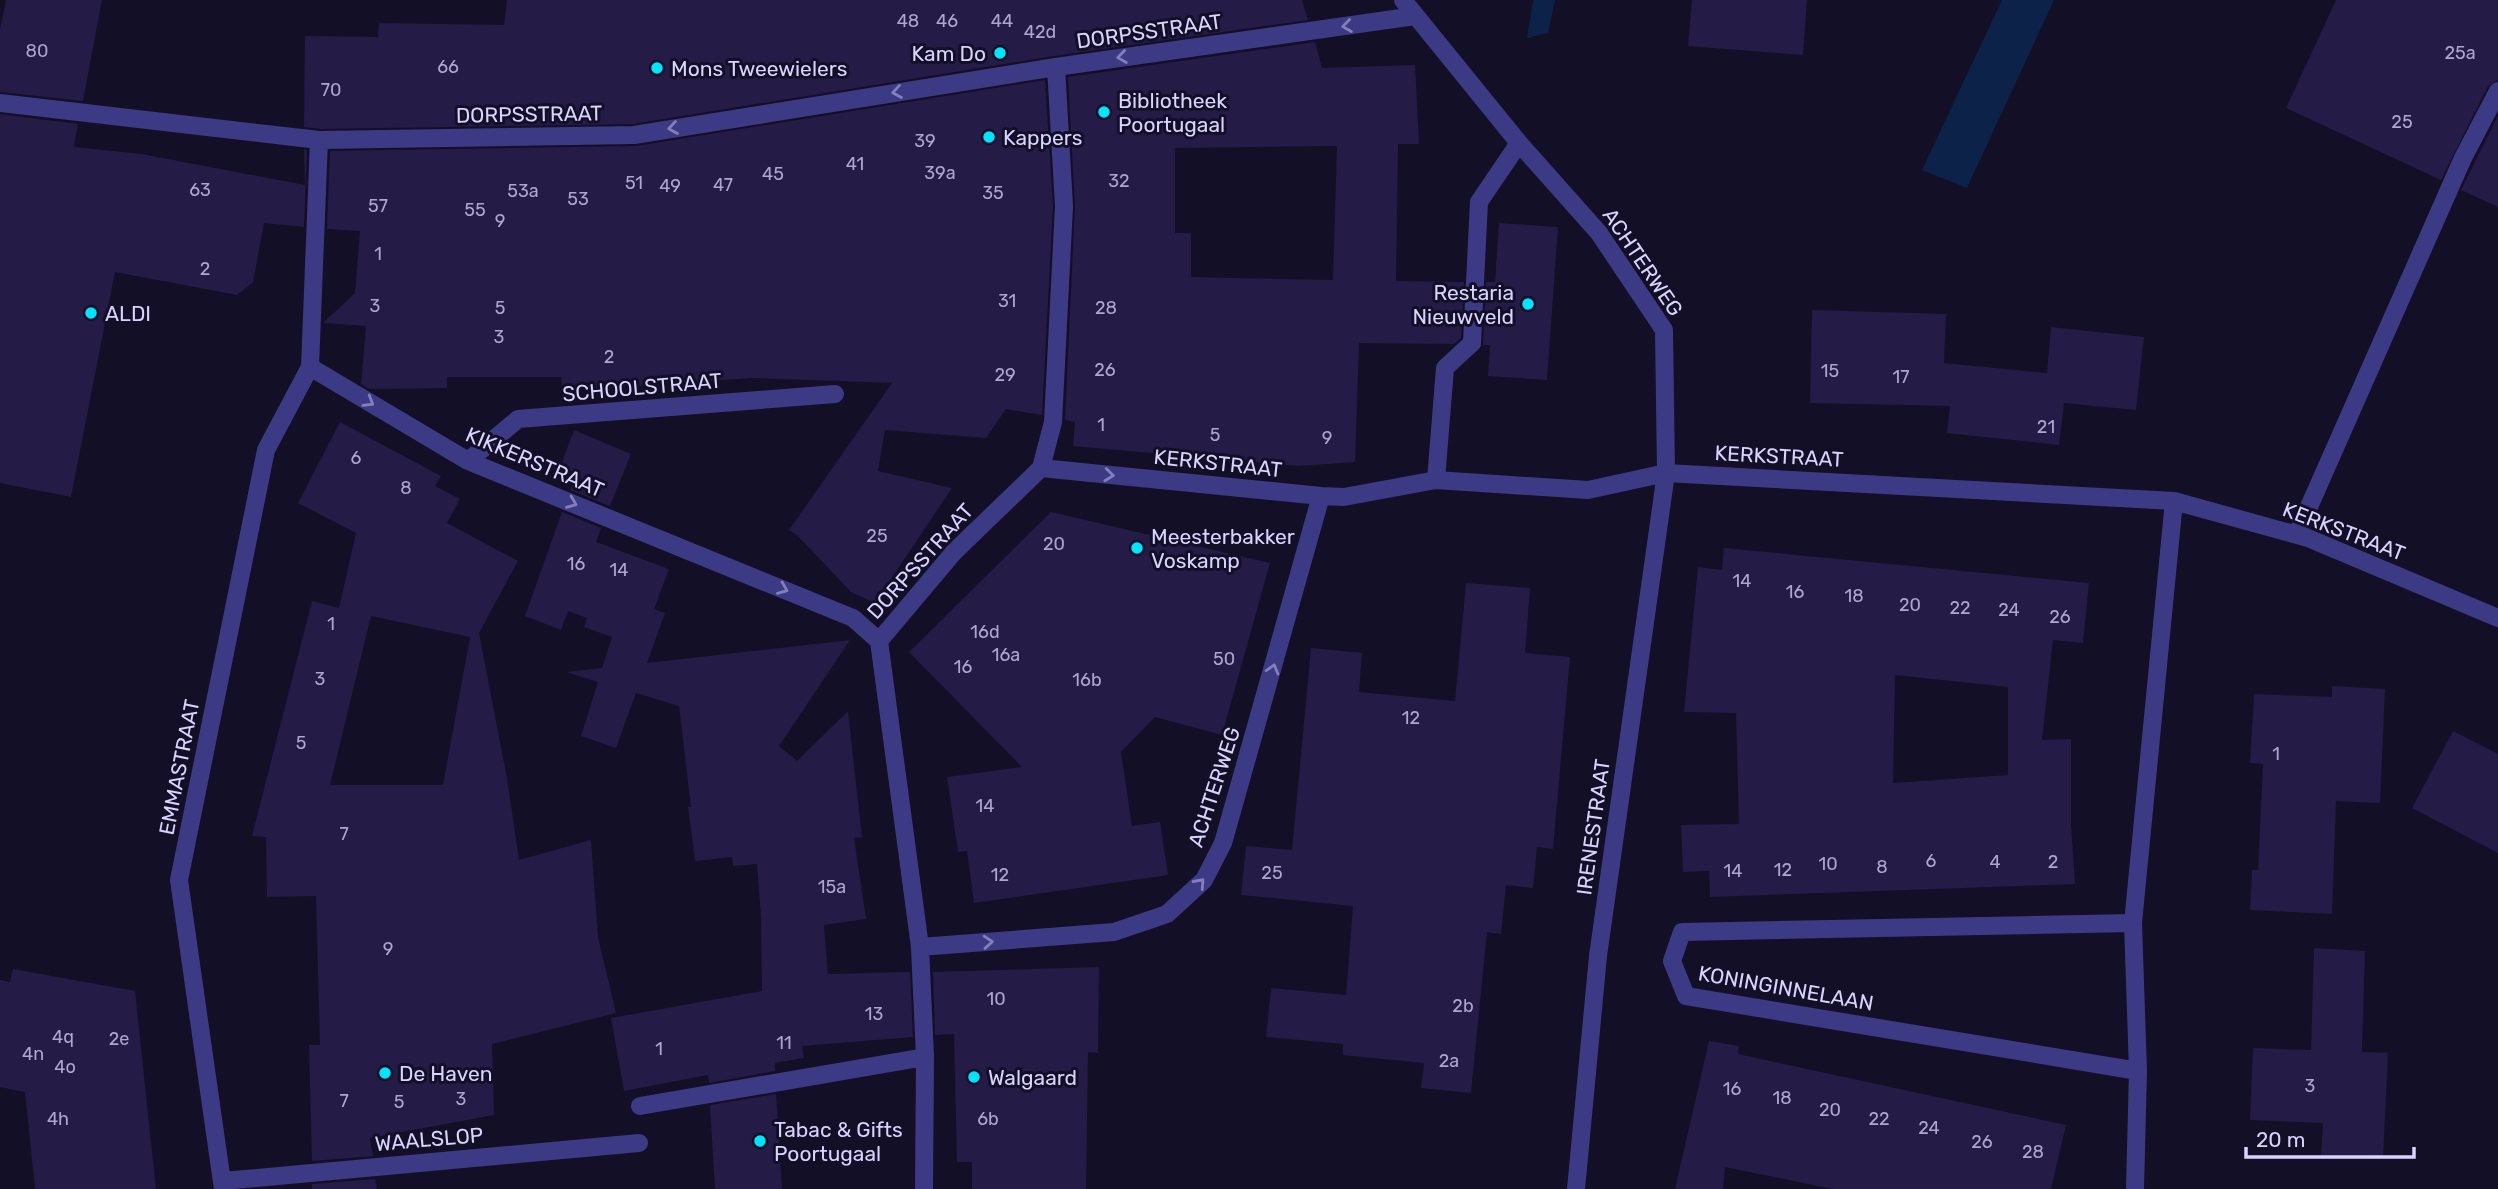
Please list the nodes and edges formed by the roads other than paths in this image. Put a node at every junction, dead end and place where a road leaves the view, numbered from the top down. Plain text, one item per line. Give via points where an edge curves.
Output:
1 (1403, 0) edge
2 (1415, 16) junction
3 (1056, 66) junction
4 (2498, 91) edge
5 (0, 103) edge
6 (319, 140) junction
7 (1520, 143) junction
8 (310, 367) junction
9 (835, 394) dead end
10 (468, 461) junction
11 (1041, 468) junction
12 (1666, 473) junction
13 (1436, 480) junction
14 (1321, 496) junction
15 (2174, 501) junction
16 (2297, 534) junction
17 (2498, 618) edge
18 (879, 641) junction
19 (2133, 923) junction
20 (920, 947) junction
21 (925, 1057) junction
22 (2138, 1071) junction
23 (640, 1106) dead end
24 (639, 1143) dead end
25 (223, 1185) edge
26 (924, 1189) edge
27 (1576, 1189) edge
28 (2135, 1189) edge

1 - 2 street, ACHTERWEG
2 -> 3 street, DORPSSTRAAT
2 - 7 street, ACHTERWEG
3 -> 6 street, DORPSSTRAAT via 634,135
3 - 11 street, DORPSSTRAAT via 1064,206 1053,422
4 - 16 street via 2463,158
5 - 6 street, DORPSSTRAAT
6 - 8 street
7 - 12 street, ACHTERWEG via 1600,233 1664,330
7 - 13 street via 1479,202 1472,343 1445,368
8 -> 10 street, KIKKERSTRAAT
8 - 25 street, EMMASTRAAT via 266,450 179,880
9 - 10 street, SCHOOLSTRAAT via 518,419
10 -> 18 street, KIKKERSTRAAT via 853,618
11 -> 14 street, KERKSTRAAT
11 - 18 street, DORPSSTRAAT via 954,552
12 - 13 street, KERKSTRAAT via 1588,490
12 - 15 street, KERKSTRAAT
12 - 27 street, IRENESTRAAT via 1598,956
13 - 14 street, KERKSTRAAT via 1344,497
20 -> 14 street, ACHTERWEG via 1114,932 1167,914 1205,880 1223,843
15 - 16 street, KERKSTRAAT
15 - 19 street
16 - 17 street, KERKSTRAAT
18 - 20 street, DORPSSTRAAT
19 - 22 street
19 - 22 street, KONINGINNELAAN via 1682,932 1672,961 1686,996
20 - 21 street, DORPSSTRAAT
21 - 23 street
21 - 26 street, DORPSSTRAAT
22 - 28 street
24 - 25 street, WAALSLOP

